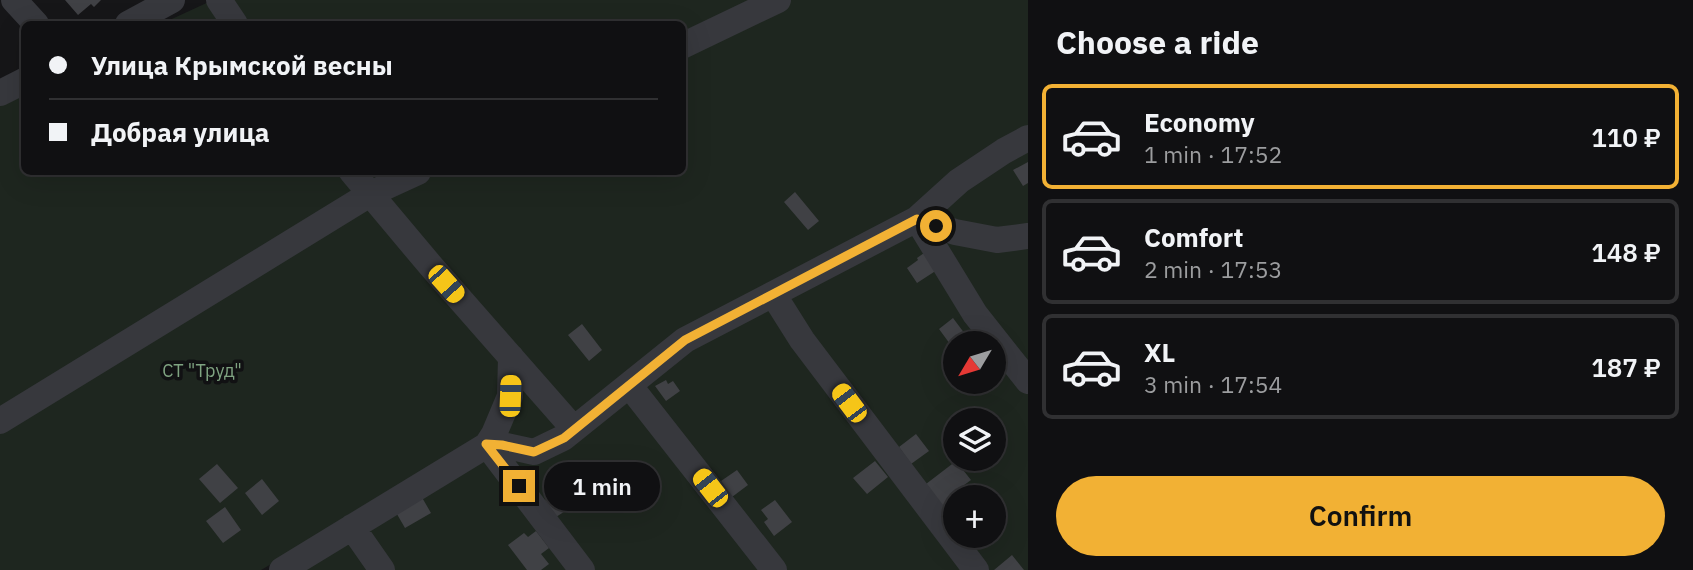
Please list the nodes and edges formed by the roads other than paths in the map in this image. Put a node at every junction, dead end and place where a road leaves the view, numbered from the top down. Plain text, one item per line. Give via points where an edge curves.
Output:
1 (14, 0) edge
2 (172, 0) edge
3 (219, 0) edge
4 (778, 0) edge
5 (33, 21) edge
6 (134, 21) edge
7 (233, 21) edge
8 (686, 44) edge
9 (21, 82) edge
10 (0, 93) edge
11 (1028, 138) edge
12 (354, 175) edge
13 (411, 175) edge
14 (370, 194) junction
15 (917, 219) junction
16 (1028, 236) edge
17 (774, 294) junction
18 (511, 357) junction
19 (1028, 382) edge
20 (629, 385) junction
21 (0, 421) edge
22 (574, 429) junction
23 (486, 444) junction
24 (352, 527) junction
25 (282, 570) edge
26 (382, 570) edge
27 (583, 570) edge
28 (774, 570) edge
29 (976, 570) edge

1 - 5 street
2 - 6 street
3 - 7 street
4 - 8 street
9 - 10 street
11 - 15 street via 959,181
12 - 14 street
13 - 14 street
14 - 18 street
14 - 21 street
15 - 16 street via 997,240
15 - 17 street
15 - 19 street via 975,314
17 - 20 street via 685,340
17 - 29 street via 802,340
18 - 22 street
18 - 23 street via 510,396
20 - 22 street
20 - 28 street
22 - 23 street via 534,452
23 - 24 street
23 - 27 street
24 - 25 street
24 - 26 street

